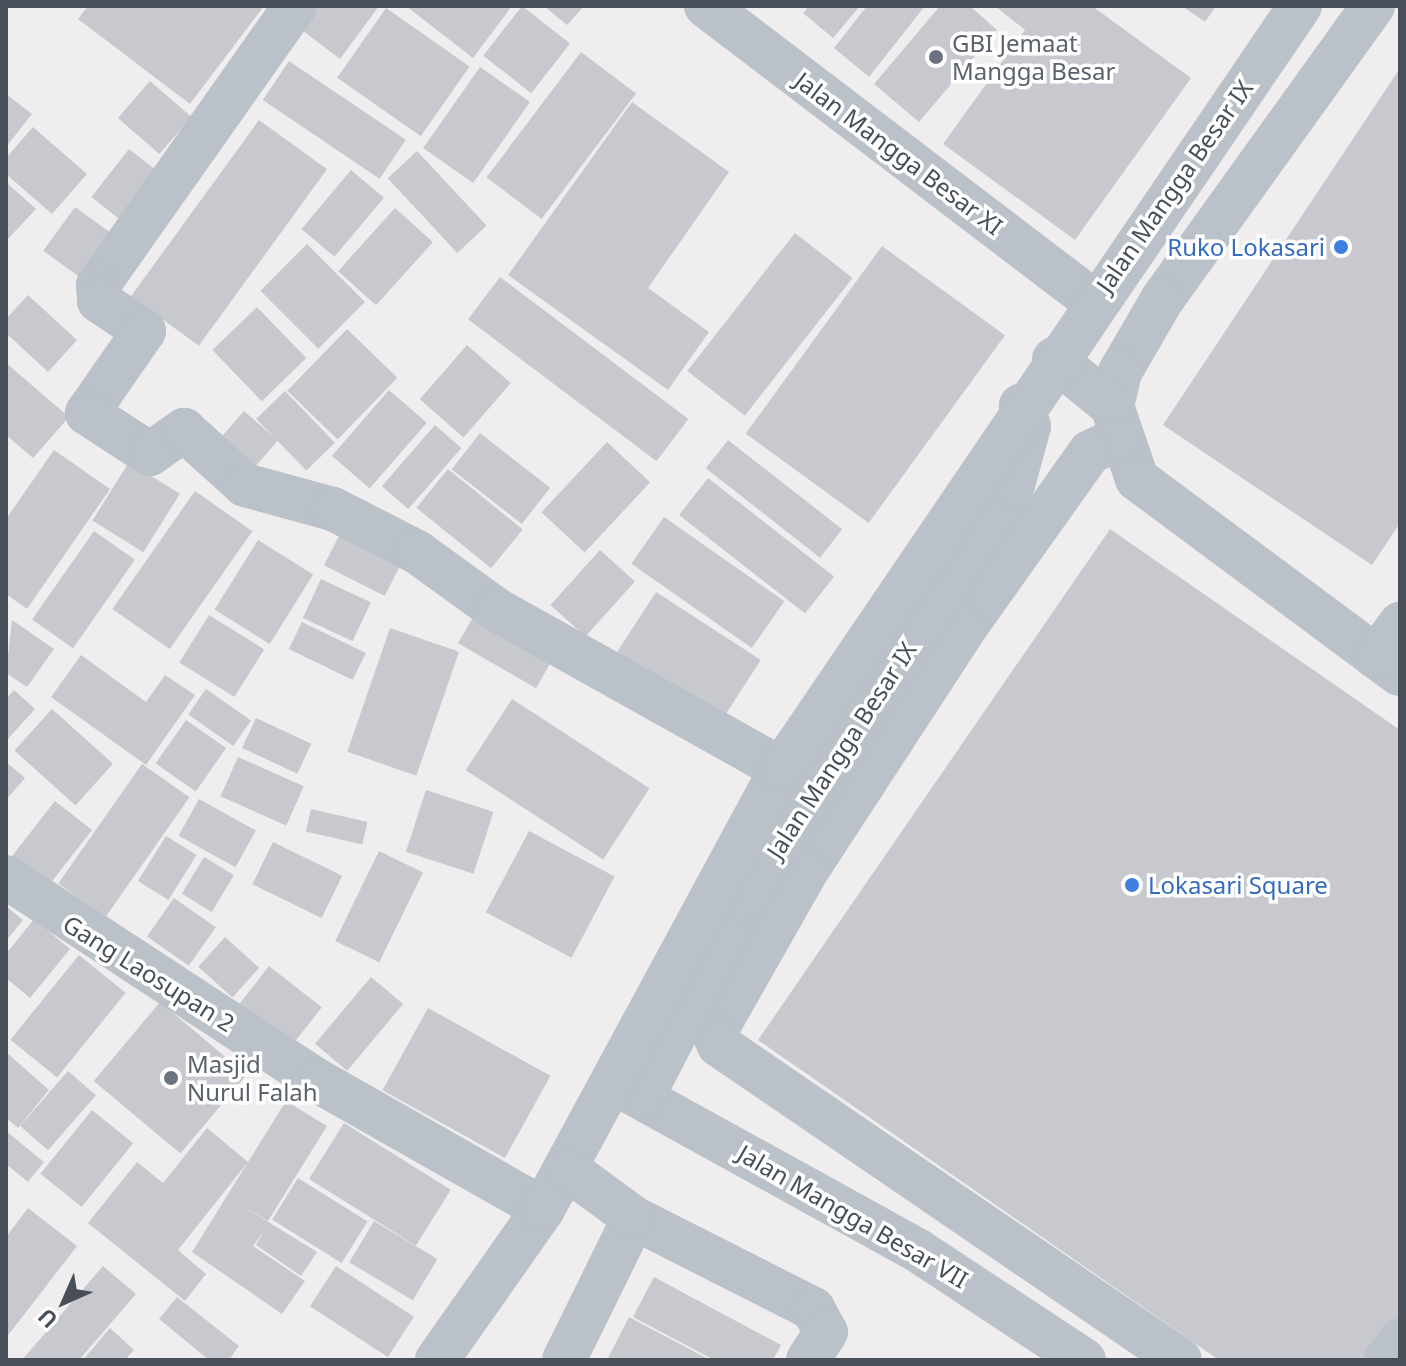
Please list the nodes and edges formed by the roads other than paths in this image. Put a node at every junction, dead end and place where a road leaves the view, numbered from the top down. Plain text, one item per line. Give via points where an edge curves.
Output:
1 (295, 6) edge
2 (706, 6) edge
3 (1300, 6) edge
4 (1373, 6) edge
5 (1093, 301) junction
6 (1054, 359) junction
7 (1021, 406) junction
8 (1114, 422) junction
9 (1392, 652) edge
10 (781, 769) junction
11 (6, 877) edge
12 (629, 1090) junction
13 (567, 1169) junction
14 (543, 1209) junction
15 (634, 1218) junction
16 (1400, 1341) edge
17 (811, 1359) edge
18 (437, 1360) edge
19 (564, 1360) edge
20 (1084, 1360) edge
21 (1180, 1360) edge
22 (1386, 1360) edge

1 - 10 street via 98,285 103,305 144,331 87,413 150,454 184,430 245,485 333,509 417,552 497,610
2 - 5 street, Jalan Mangga Besar XI
3 - 5 street, Jalan Mangga Besar IX
4 - 8 street via 1163,298 1120,372
5 - 6 street, Jalan Mangga Besar IX
6 - 7 street, Jalan Mangga Besar IX
6 - 8 street
7 - 10 street, Jalan Mangga Besar IX
7 - 12 street, Jalan Mangga Besar IX via 1029,426 1013,485 745,899
8 - 9 street via 1137,479
8 - 21 street via 965,628 806,872 714,1034 719,1045
10 - 12 street, Jalan Mangga Besar IX
11 - 14 street, Gang Laosupan 2 via 318,1081
12 - 13 street
12 - 20 street, Jalan Mangga Besar VII via 905,1243
13 - 14 street
13 - 15 street
14 - 18 street
15 - 17 street via 813,1309 826,1332
15 - 19 street
16 - 22 street

